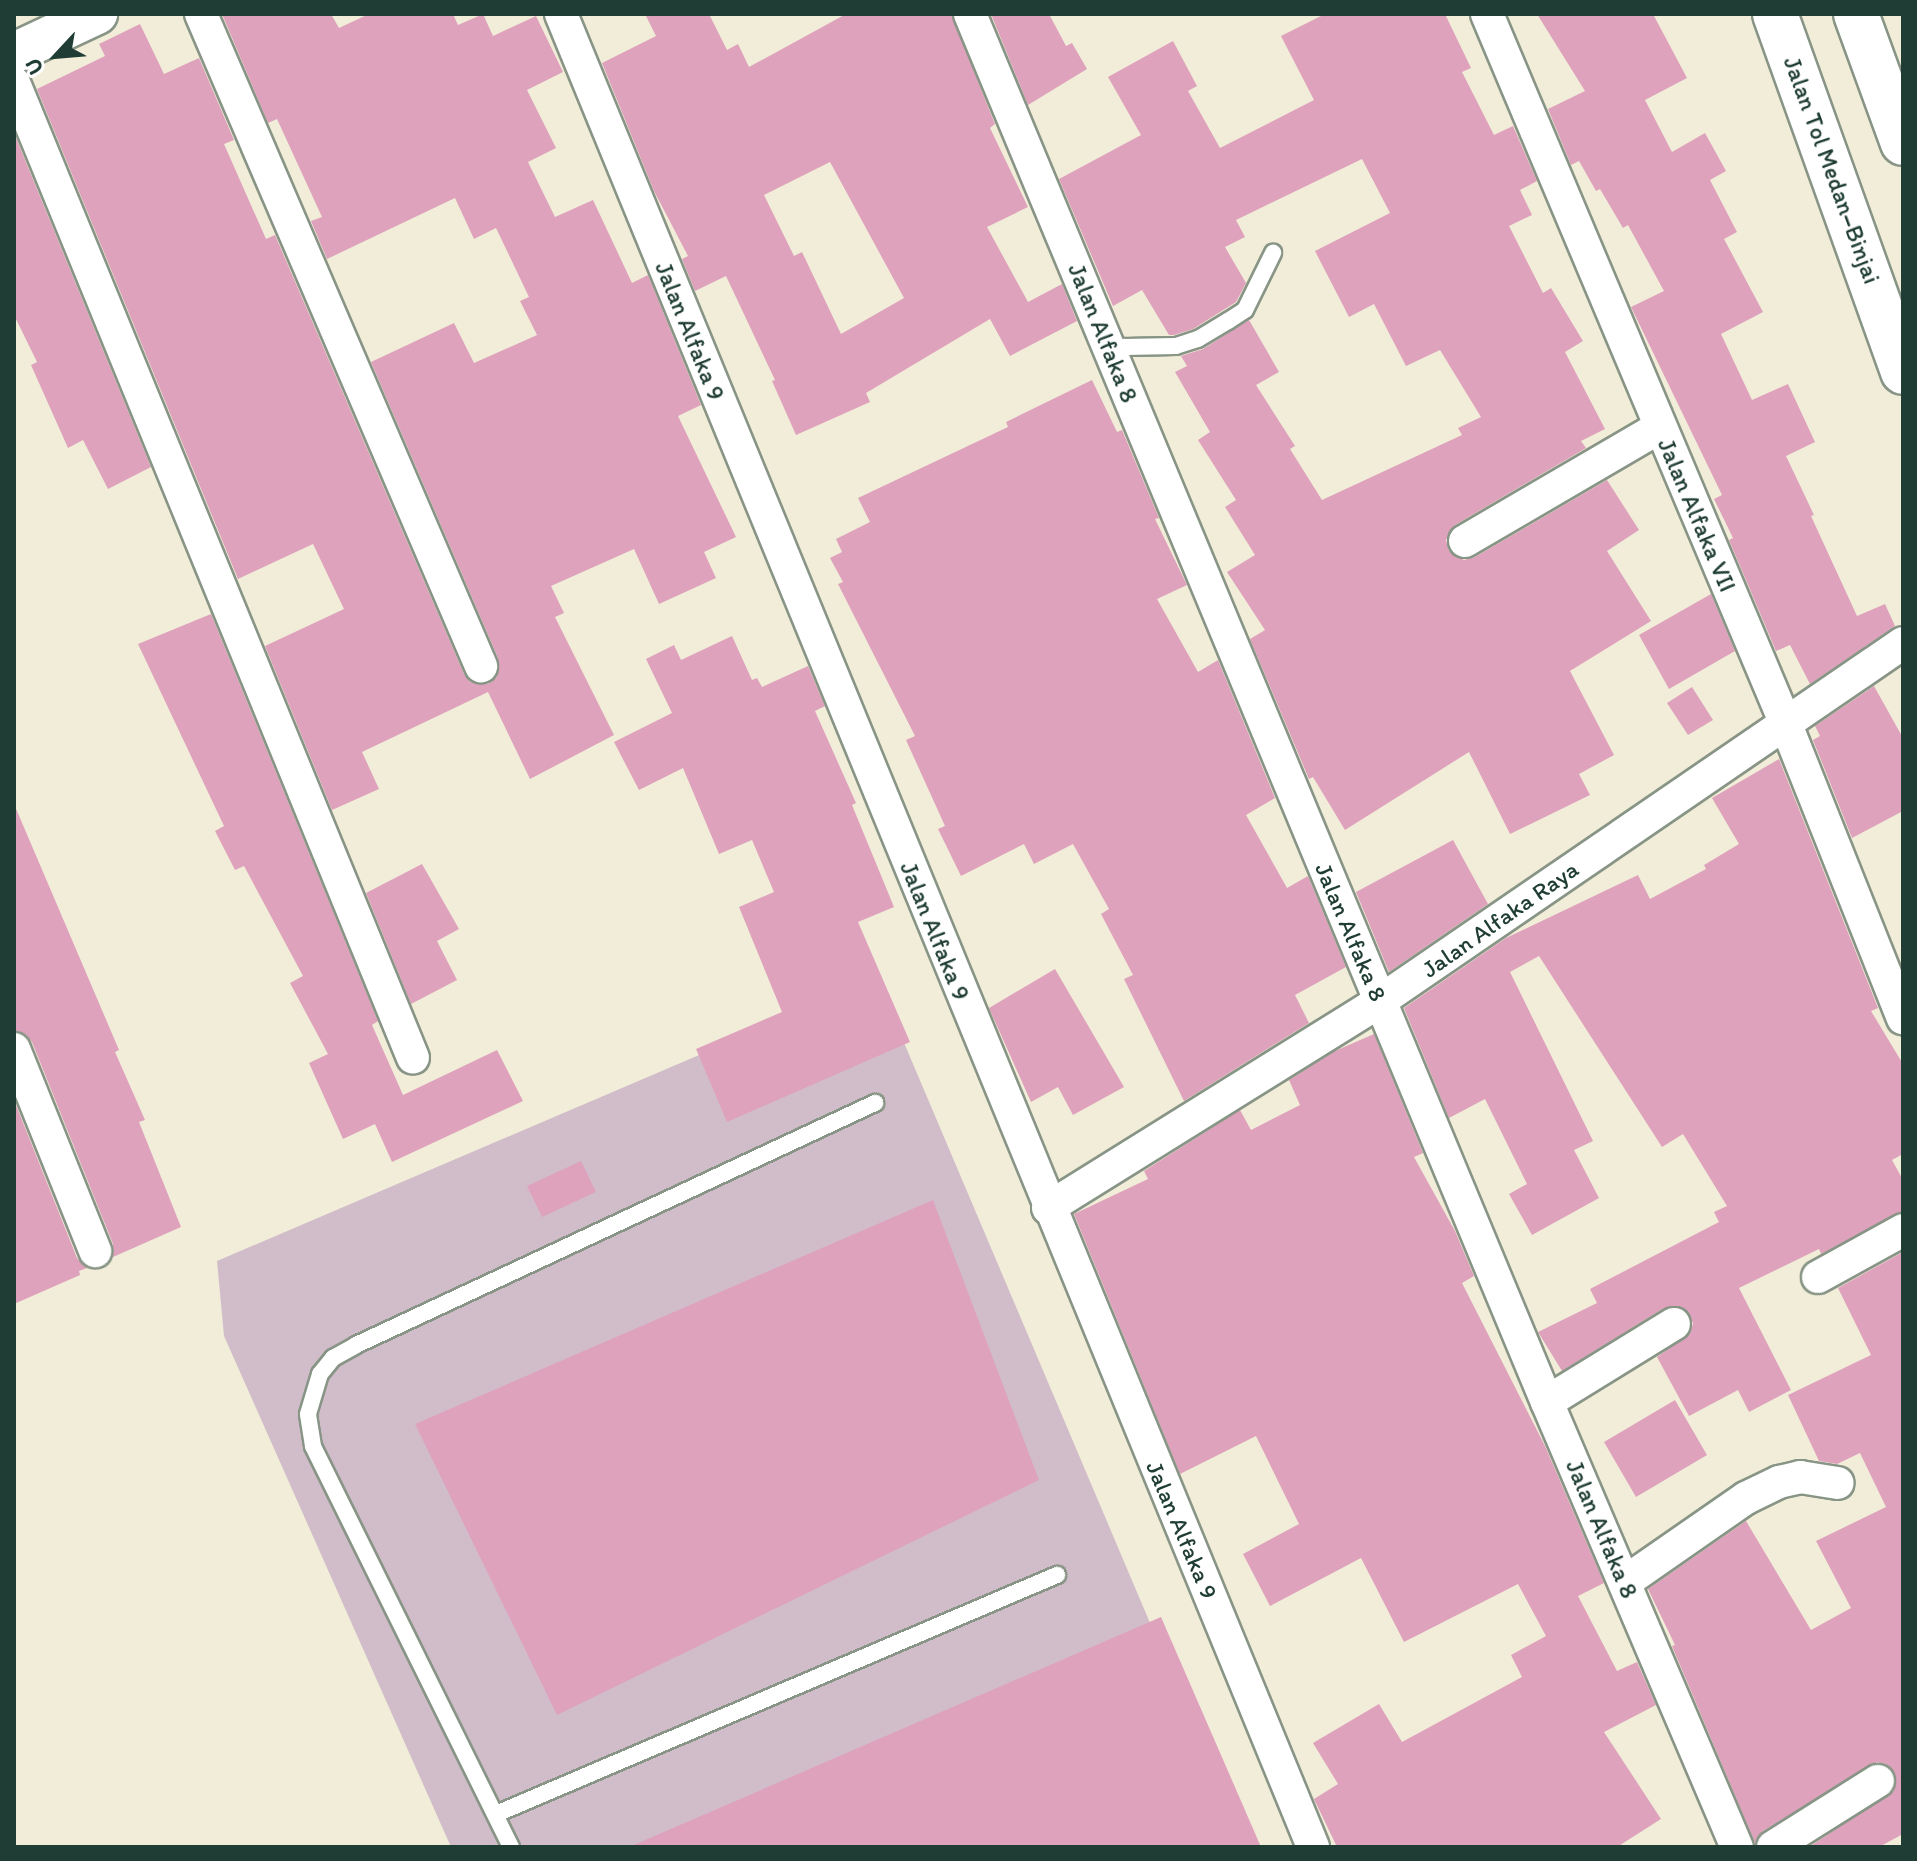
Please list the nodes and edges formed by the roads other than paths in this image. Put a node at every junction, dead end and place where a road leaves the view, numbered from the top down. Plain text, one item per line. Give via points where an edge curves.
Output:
1 (97, 14) edge
2 (201, 14) edge
3 (561, 14) edge
4 (970, 14) edge
5 (1487, 14) edge
6 (1775, 14) edge
7 (1856, 14) edge
8 (14, 53) edge
9 (14, 83) edge
10 (1903, 143) edge
11 (1273, 253) dead end
12 (1110, 352) junction
13 (1903, 372) edge
14 (1660, 427) junction
15 (1465, 541) dead end
16 (1903, 643) edge
17 (481, 666) dead end
18 (1785, 722) junction
19 (1380, 1001) junction
20 (1903, 1018) edge
21 (14, 1049) edge
22 (413, 1058) dead end
23 (875, 1103) dead end
24 (1048, 1208) junction
25 (1903, 1230) edge
26 (95, 1251) dead end
27 (1818, 1277) dead end
28 (1674, 1324) dead end
29 (1547, 1402) junction
30 (1838, 1483) dead end
31 (1057, 1575) dead end
32 (1625, 1582) junction
33 (1878, 1781) dead end
34 (496, 1814) junction
35 (511, 1847) edge
36 (1313, 1847) edge
37 (1737, 1847) edge
38 (1773, 1847) edge

1 - 8 street
2 - 17 street
3 - 24 street, Jalan Alfaka 9
4 - 12 street, Jalan Alfaka 8
5 - 14 street, Jalan Alfaka VII
6 - 13 highway, Jalan Tol Medan–Binjai
7 - 10 highway
9 - 22 street
11 - 12 lane via 1245,310 1228,321 1176,346
12 - 19 street, Jalan Alfaka 8
14 - 15 street
14 - 18 street, Jalan Alfaka VII
16 - 18 street, Jalan Alfaka Raya
18 - 19 street, Jalan Alfaka Raya
18 - 20 street, Jalan Alfaka VII
19 - 24 street, Jalan Alfaka Raya
19 - 29 street, Jalan Alfaka 8
21 - 26 street
23 - 34 lane via 356,1345 333,1358 320,1374 308,1414 313,1446
24 - 36 street, Jalan Alfaka 9
25 - 27 street
28 - 29 street
29 - 32 street, Jalan Alfaka 8
30 - 32 street via 1800,1477 1779,1482 1746,1498
31 - 34 lane
32 - 37 street, Jalan Alfaka 8
33 - 38 street
34 - 35 lane

